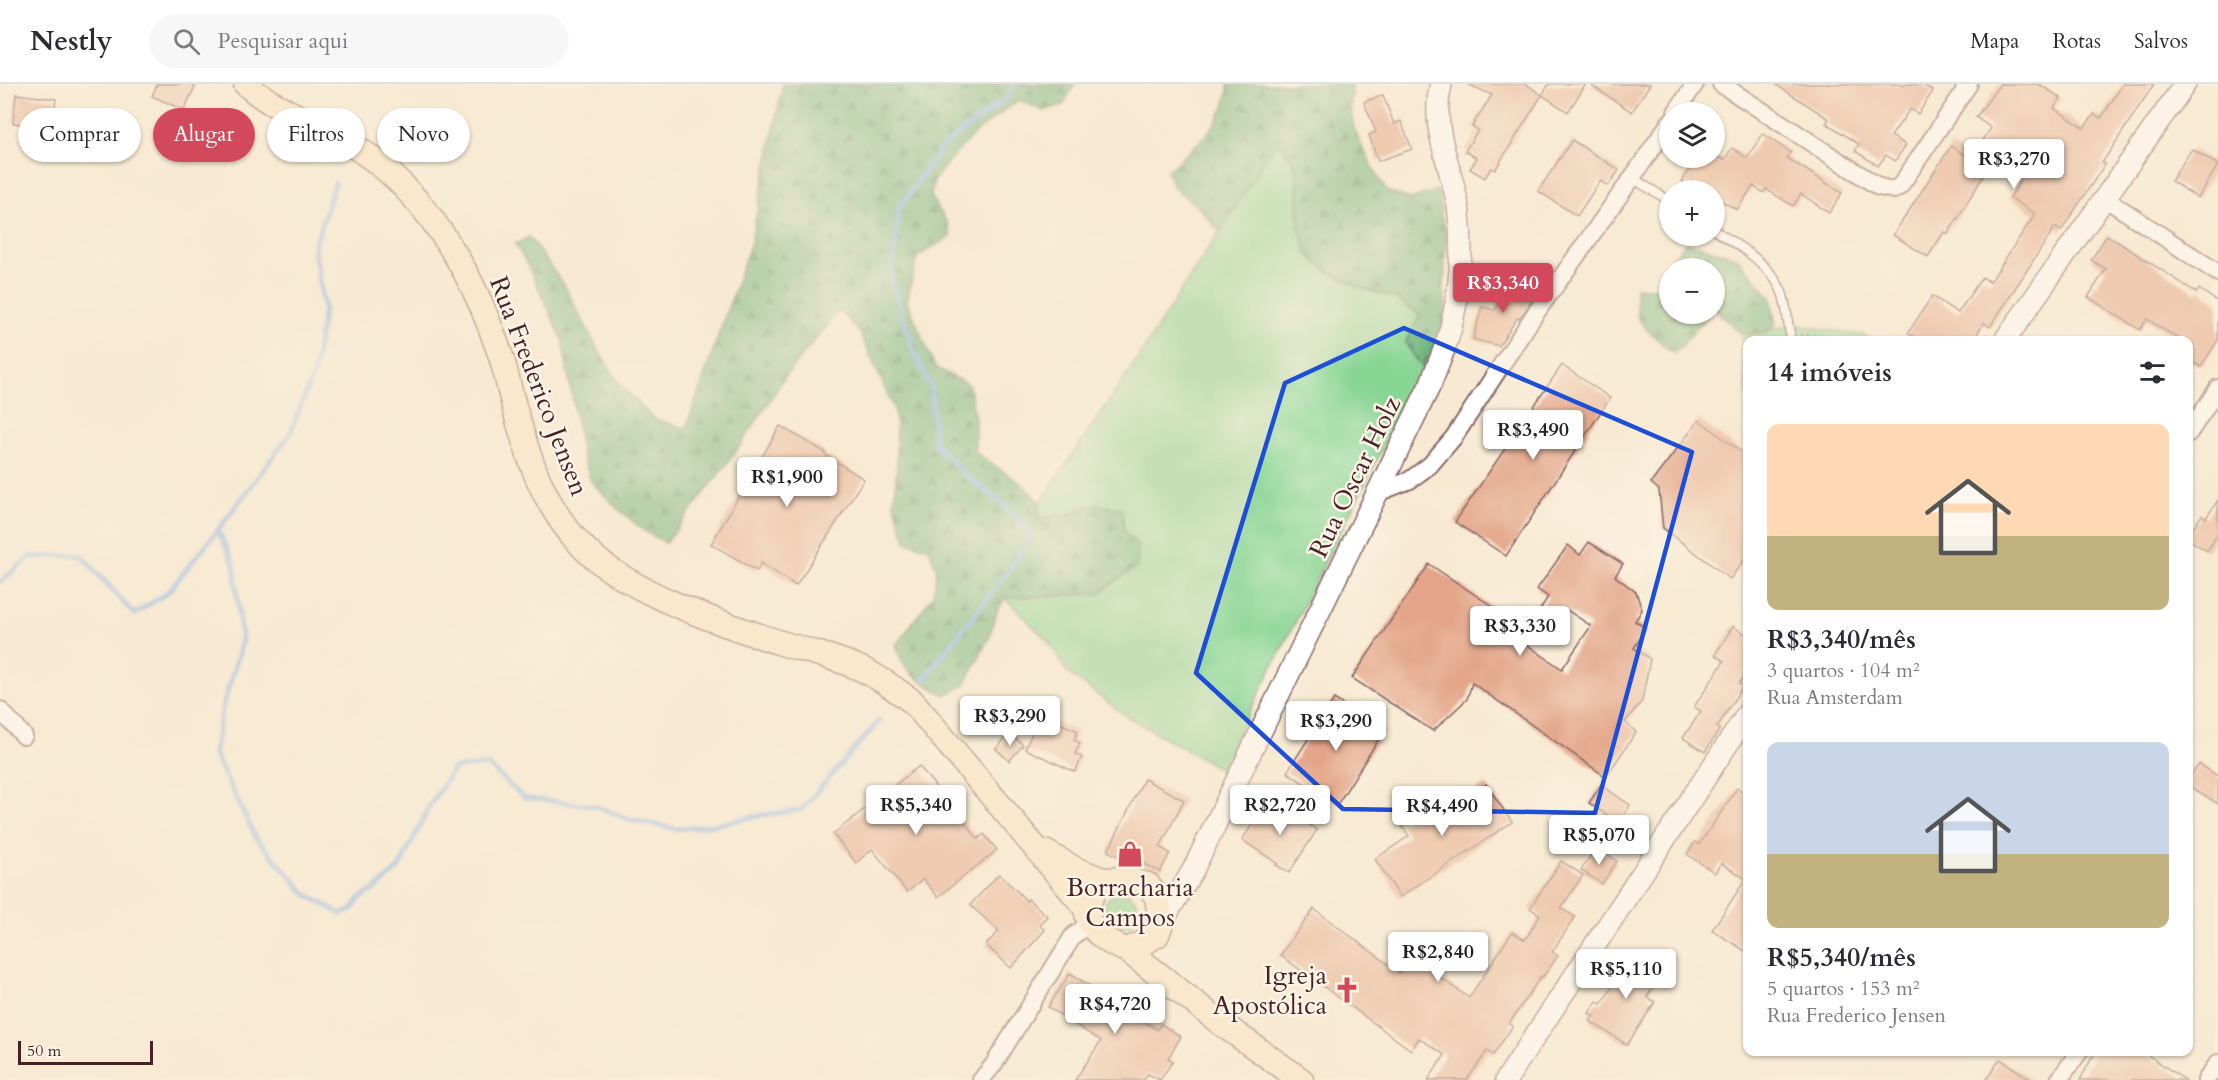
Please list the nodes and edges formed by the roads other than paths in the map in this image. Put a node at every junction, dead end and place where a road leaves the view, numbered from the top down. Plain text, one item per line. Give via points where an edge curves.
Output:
1 (246, 84) edge
2 (1441, 84) edge
3 (1695, 84) edge
4 (1721, 84) edge
5 (1969, 84) edge
6 (2185, 84) edge
7 (1683, 102) edge
8 (1659, 138) edge
9 (1632, 178) junction
10 (1659, 194) edge
11 (2106, 199) junction
12 (1725, 237) edge
13 (2218, 273) edge
14 (1790, 333) road end
15 (2008, 336) edge
16 (2218, 388) edge
17 (2193, 427) edge
18 (1377, 493) junction
19 (0, 710) edge
20 (1743, 721) edge
21 (24, 736) dead end
22 (1029, 840) junction
23 (1193, 870) junction
24 (1103, 880) junction
25 (1148, 885) junction
26 (1088, 915) junction
27 (1159, 929) junction
28 (1127, 950) junction
29 (1194, 1002) junction
30 (2076, 1056) edge
31 (2218, 1063) edge
32 (981, 1080) edge
33 (1301, 1080) edge
34 (1506, 1080) edge
35 (2059, 1080) edge
36 (2206, 1080) edge

1 - 22 main road, Rua Frederico Jensen via 374,160 402,183 435,224 456,256 499,349 523,441 548,502 587,551 649,592 735,628 857,667 882,680 913,702
2 - 18 street, Rua Oscar Holz via 1438,127 1459,213 1460,263 1452,324 1431,383
3 - 7 street
4 - 5 street via 1879,187 1894,190
6 - 11 street
8 - 9 street
9 - 10 lane
9 - 18 street via 1454,437 1430,465 1410,480
11 - 13 street
11 - 15 street
12 - 14 lane via 1767,269 1782,291
16 - 17 street
18 - 23 street, Rua Oscar Holz
19 - 21 street
20 - 34 street
22 - 24 main road, Rua Frederico Jensen via 1054,858
22 - 26 main road, Rua Frederico Jensen
23 - 25 street, Rua Oscar Holz via 1168,888
23 - 27 street, Rua Oscar Holz
24 - 25 main road, Rua Frederico Jensen via 1127,879
24 - 26 main road via 1095,890
25 - 27 main road, Rua Frederico Jensen via 1156,897
26 - 28 main road, Rua Frederico Jensen via 1103,938
26 - 32 street
27 - 28 main road via 1143,944
27 - 29 main road, Rua Frederico Jensen via 1162,955 1172,976
28 - 29 main road, Rua Frederico Jensen
29 - 33 main road, Rua Frederico Jensen
30 - 35 street
31 - 36 street

